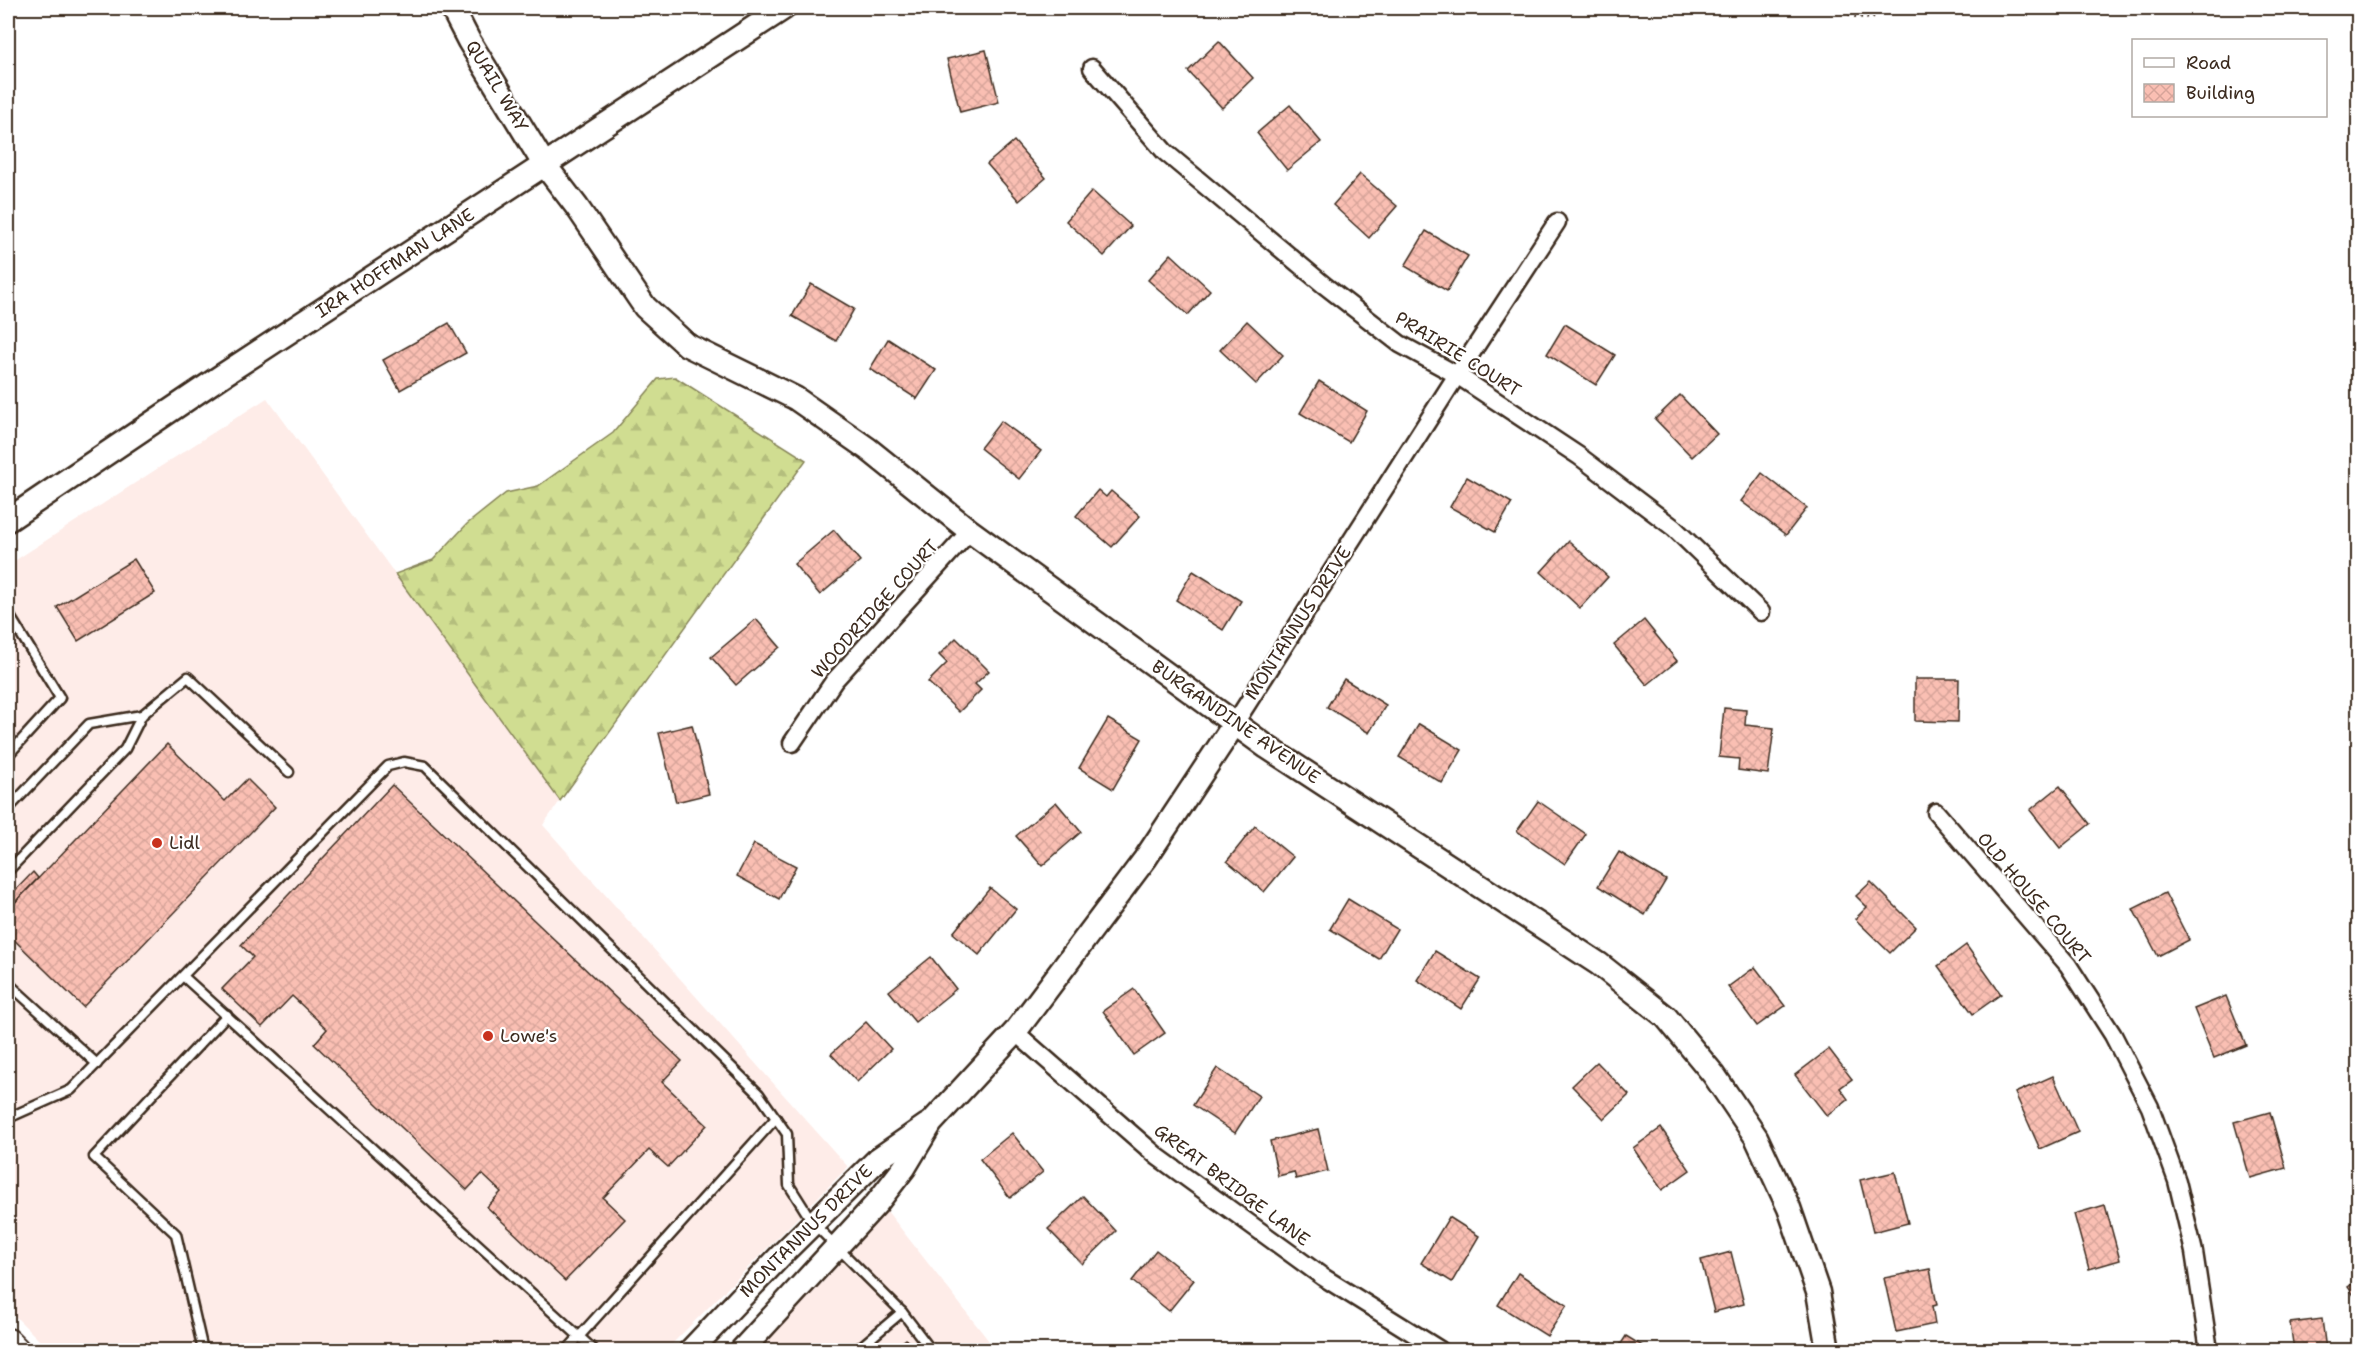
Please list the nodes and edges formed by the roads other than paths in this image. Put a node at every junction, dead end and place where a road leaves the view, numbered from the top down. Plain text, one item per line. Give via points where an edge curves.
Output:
1 (452, 8) edge
2 (784, 8) edge
3 (1092, 68) dead end
4 (544, 164) junction
5 (1557, 222) dead end
6 (1457, 375) junction
7 (8, 520) edge
8 (970, 531) junction
9 (1761, 612) dead end
10 (8, 613) edge
11 (11, 626) edge
12 (142, 715) junction
13 (1235, 723) junction
14 (792, 743) dead end
15 (8, 755) edge
16 (289, 772) dead end
17 (8, 808) edge
18 (1936, 813) dead end
19 (8, 871) edge
20 (184, 977) junction
21 (8, 983) edge
22 (226, 1015) junction
23 (1015, 1032) junction
24 (97, 1064) junction
25 (8, 1118) edge
26 (776, 1119) junction
27 (931, 1123) junction
28 (813, 1223) junction
29 (837, 1247) junction
30 (902, 1312) junction
31 (579, 1337) junction
32 (8, 1342) edge
33 (16, 1350) edge
34 (207, 1350) edge
35 (567, 1350) edge
36 (594, 1350) edge
37 (691, 1350) edge
38 (742, 1350) edge
39 (857, 1350) edge
40 (931, 1350) edge
41 (1440, 1350) edge
42 (1828, 1350) edge
43 (2209, 1350) edge

1 - 4 street, QUAIL WAY
2 - 4 street, IRA HOFFMAN LANE
3 - 6 street, PRAIRIE COURT via 1182,167 1400,344
4 - 7 street, IRA HOFFMAN LANE
4 - 8 street, BURGANDINE AVENUE via 645,307 687,345 795,398 868,449
5 - 6 street, MONTANNUS DRIVE
6 - 9 street, PRAIRIE COURT via 1579,456 1674,528
6 - 13 street, MONTANNUS DRIVE
8 - 13 street, BURGANDINE AVENUE
8 - 14 street, WOODRIDGE COURT via 834,681
10 - 11 lane
11 - 15 lane via 60,698
12 - 16 lane via 188,677
12 - 17 lane via 89,724
12 - 19 lane via 125,749
13 - 23 street, MONTANNUS DRIVE via 1145,859
13 - 42 street, BURGANDINE AVENUE via 1599,964 1666,1017 1714,1075 1756,1137 1789,1208 1818,1292
18 - 43 street, OLD HOUSE COURT via 2068,965 2113,1035 2150,1107 2177,1181 2194,1252
20 - 22 lane
20 - 24 lane
20 - 26 lane via 388,766 404,762 425,766 759,1094
21 - 24 lane
22 - 31 lane
22 - 34 lane via 94,1156 176,1234 202,1346
23 - 27 street, MONTANNUS DRIVE
23 - 41 street, GREAT BRIDGE LANE via 1158,1157 1323,1277
24 - 25 lane via 71,1090
26 - 28 lane via 787,1134 789,1185
26 - 31 lane
27 - 28 street, MONTANNUS DRIVE via 878,1159
27 - 29 street, MONTANNUS DRIVE via 895,1181
28 - 29 lane
28 - 37 street, MONTANNUS DRIVE
29 - 30 lane
29 - 38 street, MONTANNUS DRIVE
30 - 39 lane
30 - 40 lane
31 - 35 lane
31 - 36 lane
32 - 33 main road

